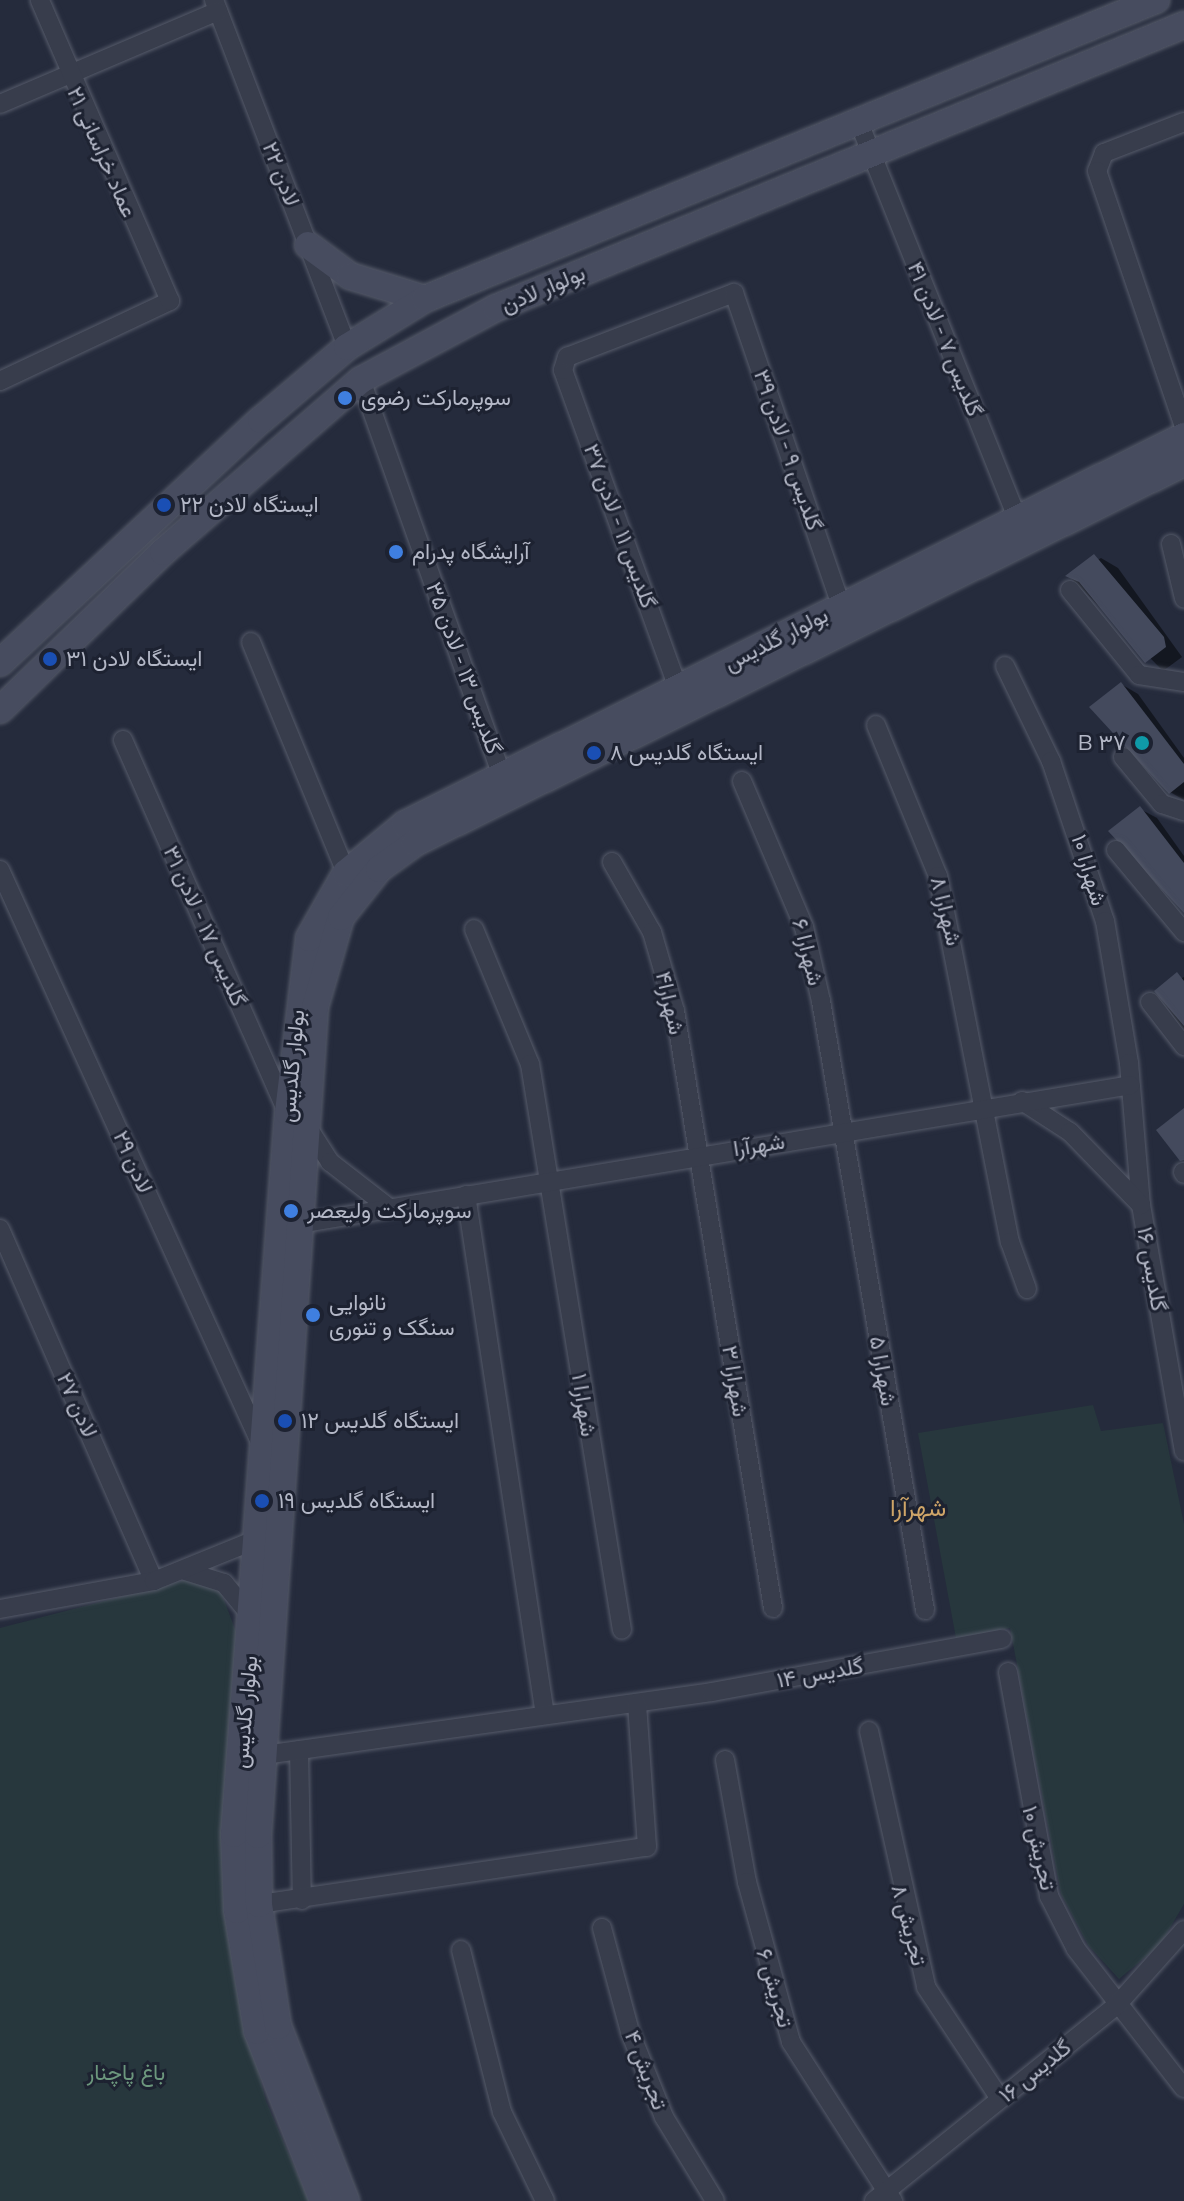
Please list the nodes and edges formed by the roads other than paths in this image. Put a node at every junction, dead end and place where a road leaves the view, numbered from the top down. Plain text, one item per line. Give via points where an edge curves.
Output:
1 (40, 0) edge
2 (1156, 0) edge
3 (216, 5) edge
4 (1184, 25) edge
5 (68, 75) junction
6 (0, 104) edge
7 (1184, 122) edge
8 (860, 125) junction
9 (873, 157) junction
10 (308, 245) junction
11 (425, 299) junction
12 (347, 347) junction
13 (563, 363) joint
14 (361, 380) junction
15 (0, 381) edge
16 (1184, 426) edge
17 (1184, 436) edge
18 (1184, 463) edge
19 (1022, 530) junction
20 (1171, 544) dead end
21 (1070, 590) dead end
22 (1184, 594) edge
23 (841, 606) junction
24 (251, 642) dead end
25 (0, 663) edge
26 (1005, 666) dead end
27 (1184, 682) edge
28 (678, 688) junction
29 (0, 710) edge
30 (876, 725) dead end
31 (123, 740) dead end
32 (1123, 757) dead end
33 (502, 776) junction
34 (742, 781) dead end
35 (1184, 811) edge
36 (1116, 850) dead end
37 (612, 862) dead end
38 (0, 870) edge
39 (346, 873) junction
40 (474, 929) dead end
41 (1184, 932) edge
42 (1150, 1002) dead end
43 (1184, 1046) edge
44 (1130, 1085) junction
45 (1022, 1101) junction
46 (983, 1108) junction
47 (298, 1119) junction
48 (841, 1132) junction
49 (698, 1155) junction
50 (546, 1180) junction
51 (466, 1195) junction
52 (1141, 1205) junction
53 (388, 1207) junction
54 (291, 1225) junction
55 (0, 1229) edge
56 (1027, 1289) dead end
57 (1184, 1451) edge
58 (265, 1453) junction
59 (260, 1538) junction
60 (185, 1571) junction
61 (154, 1581) junction
62 (773, 1608) dead end
63 (0, 1609) edge
64 (925, 1610) dead end
65 (253, 1619) junction
66 (622, 1630) dead end
67 (1002, 1639) dead end
68 (1008, 1672) dead end
69 (637, 1703) junction
70 (545, 1715) junction
71 (869, 1731) dead end
72 (299, 1750) junction
73 (264, 1755) junction
74 (725, 1760) dead end
75 (302, 1900) junction
76 (259, 1904) junction
77 (602, 1928) dead end
78 (1184, 1930) edge
79 (461, 1950) dead end
80 (1116, 2006) junction
81 (1184, 2088) edge
82 (1000, 2099) junction
83 (885, 2198) edge
84 (323, 2201) edge
85 (346, 2201) edge
86 (545, 2201) edge
87 (715, 2201) edge

1 - 5 street, عماد خراسانی ۲۱
2 - 8 street, بولوار لادن
3 - 5 street
3 - 10 street, لادن ۲۲
4 - 9 street, بولوار لادن
5 - 6 street
5 - 15 street, عماد خراسانی ۲۱ via 170,301
7 - 16 street via 1097,161
8 - 9 street, گلدیس ۷ - لادن ۴۱
8 - 11 street, بولوار لادن
9 - 14 street, بولوار لادن via 496,308
9 - 19 street, گلدیس ۷ - لادن ۴۱
10 - 11 street via 350,276
10 - 12 street, لادن ۲۲
11 - 12 street, بولوار لادن
12 - 25 street, بولوار لادن via 141,524
13 - 23 street, گلدیس ۹ - لادن ۳۹ via 734,293
13 - 28 street, گلدیس ۱۱ - لادن ۳۷
14 - 29 street, بولوار لادن via 163,552
14 - 33 street, گلدیس ۱۳ - لادن ۳۵
17 - 19 street, بولوار گلدیس
18 - 19 street, بولوار گلدیس
19 - 23 street, بولوار گلدیس
19 - 47 street, بولوار گلدیس via 415,843 379,869 341,917 326,950
20 - 22 street
21 - 27 street via 1139,675
23 - 28 street, بولوار گلدیس
24 - 39 street
26 - 44 street, شهرارا ۱۰ via 1051,761 1105,921
28 - 33 street, بولوار گلدیس
30 - 46 street, شهرارا ۸ via 938,876
31 - 47 street, گلدیس ۱۷ - لادن ۳۱
32 - 35 street via 1162,804
33 - 39 street, بولوار گلدیس via 405,824
34 - 48 street, شهرارا ۶ via 804,927
36 - 41 street
37 - 49 street, شهرارا۴ via 652,932 675,1011
38 - 58 street, لادن ۲۹
39 - 47 street, بولوار گلدیس via 309,938
40 - 50 street, شهرارا ۱ via 530,1064
42 - 43 street
44 - 45 street, شهرآرا
44 - 52 street, گلدیس ۱۶
45 - 46 street, شهرآرا
45 - 52 street via 1070,1132
46 - 48 street, شهرآرا
46 - 56 street, شهرارا ۸
47 - 53 street, گلدیس ۱۷ - لادن ۳۱ via 330,1162
47 - 54 street, بولوار گلدیس
48 - 49 street, شهرآرا
48 - 64 street, شهرارا ۵
49 - 50 street, شهرآرا
49 - 62 street, شهرارا ۳
50 - 51 street, شهرآرا
50 - 66 street, شهرارا ۱
51 - 53 street, شهرآرا
51 - 70 street
52 - 57 street, گلدیس ۱۶
53 - 54 street, شهرآرا
54 - 58 street, بولوار گلدیس
54 - 73 street, بولوار گلدیس
55 - 61 street, لادن ۲۷
58 - 59 street, بولوار گلدیس
59 - 60 street
59 - 65 street, بولوار گلدیس
60 - 61 street
60 - 65 street via 224,1583
61 - 63 street
65 - 84 street, بولوار گلدیس via 234,1834 237,1910 257,2031
67 - 69 street, گلدیس ۱۴
68 - 80 street, تجریش ۱۰ via 1049,1896
69 - 70 street, گلدیس ۱۴
69 - 75 street via 647,1847
70 - 72 street, گلدیس ۱۴
71 - 82 street, تجریش ۸ via 926,1987
72 - 73 street, گلدیس ۱۴
72 - 75 street
73 - 76 street, بولوار گلدیس
74 - 83 street, تجریش ۶ via 747,1882 791,2042
75 - 76 street
76 - 85 street, بولوار گلدیس via 278,2026
77 - 87 street, تجریش ۴ via 630,2032 664,2117
78 - 80 street, گلدیس ۱۶
79 - 86 street via 502,2112
80 - 81 street, تجریش ۱۰
80 - 82 street, گلدیس ۱۶
82 - 83 street, گلدیس ۱۶

